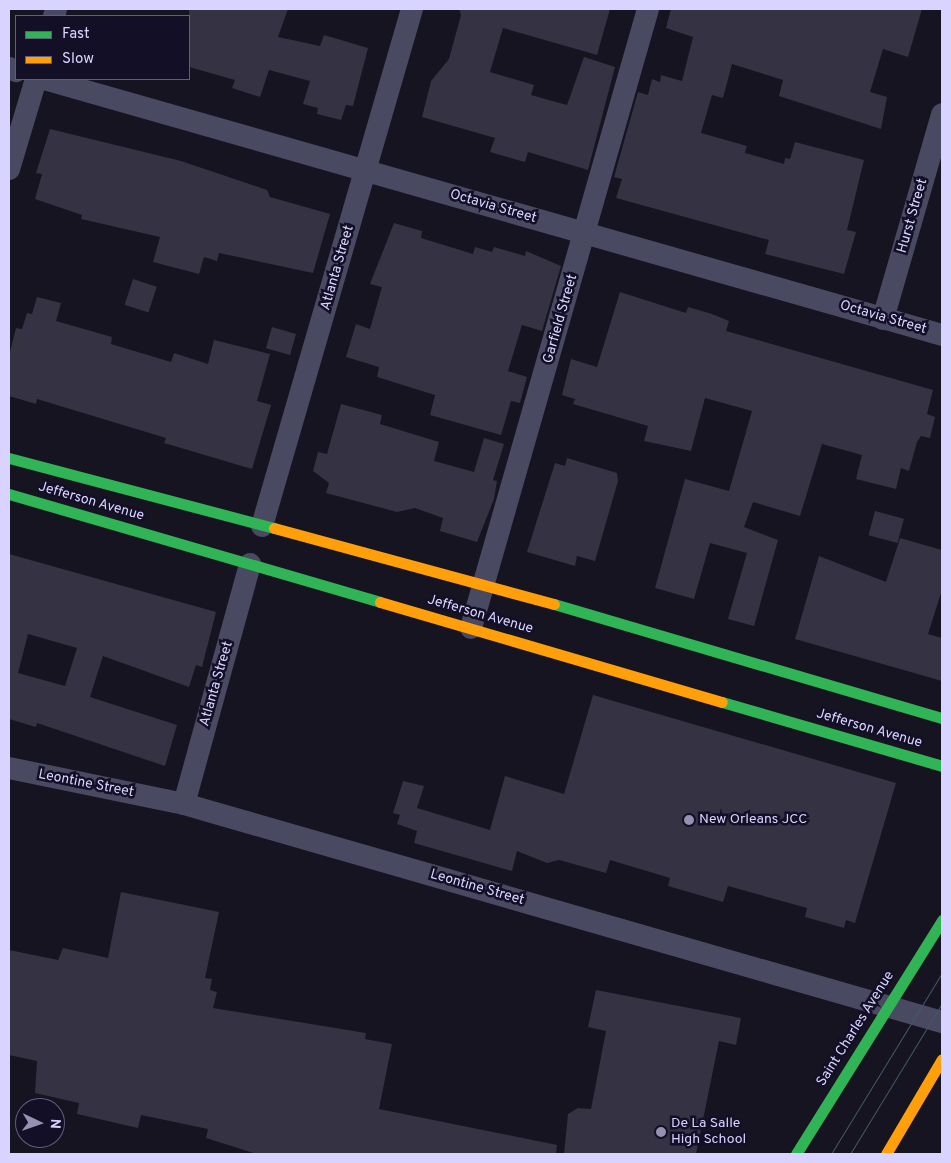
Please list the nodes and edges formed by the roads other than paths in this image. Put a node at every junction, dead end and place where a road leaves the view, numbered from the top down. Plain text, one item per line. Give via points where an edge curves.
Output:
1 (412, 9) edge
2 (648, 9) edge
3 (36, 80) edge
4 (48, 80) edge
5 (942, 114) edge
6 (9, 169) edge
7 (366, 171) junction
8 (586, 234) junction
9 (883, 319) junction
10 (942, 335) edge
11 (9, 458) edge
12 (9, 494) edge
13 (256, 545) junction
14 (484, 584) junction
15 (471, 628) junction
16 (942, 718) edge
17 (942, 766) edge
18 (9, 768) edge
19 (184, 804) junction
20 (942, 920) edge
21 (886, 1006) junction
22 (942, 1022) edge
23 (942, 1059) edge
24 (796, 1154) edge
25 (886, 1154) edge

1 - 7 street, Atlanta Street
2 - 8 street, Garfield Street
3 - 6 street
4 - 7 street, Octavia Street
5 - 9 street, Hurst Street
7 - 8 street, Octavia Street
7 - 13 street, Atlanta Street
8 - 9 street, Octavia Street
8 - 14 street, Garfield Street
9 - 10 street, Octavia Street
11 - 13 street, Jefferson Avenue
12 - 13 street, Jefferson Avenue
13 - 14 street, Jefferson Avenue
13 - 15 street, Jefferson Avenue
13 - 19 street, Atlanta Street
14 - 15 street, Garfield Street
14 - 16 street, Jefferson Avenue
15 - 17 street, Jefferson Avenue
18 - 19 street, Leontine Street
19 - 21 street, Leontine Street
20 - 21 street, Saint Charles Avenue
21 - 22 street, Leontine Street
21 - 24 street, Saint Charles Avenue
23 - 25 street

